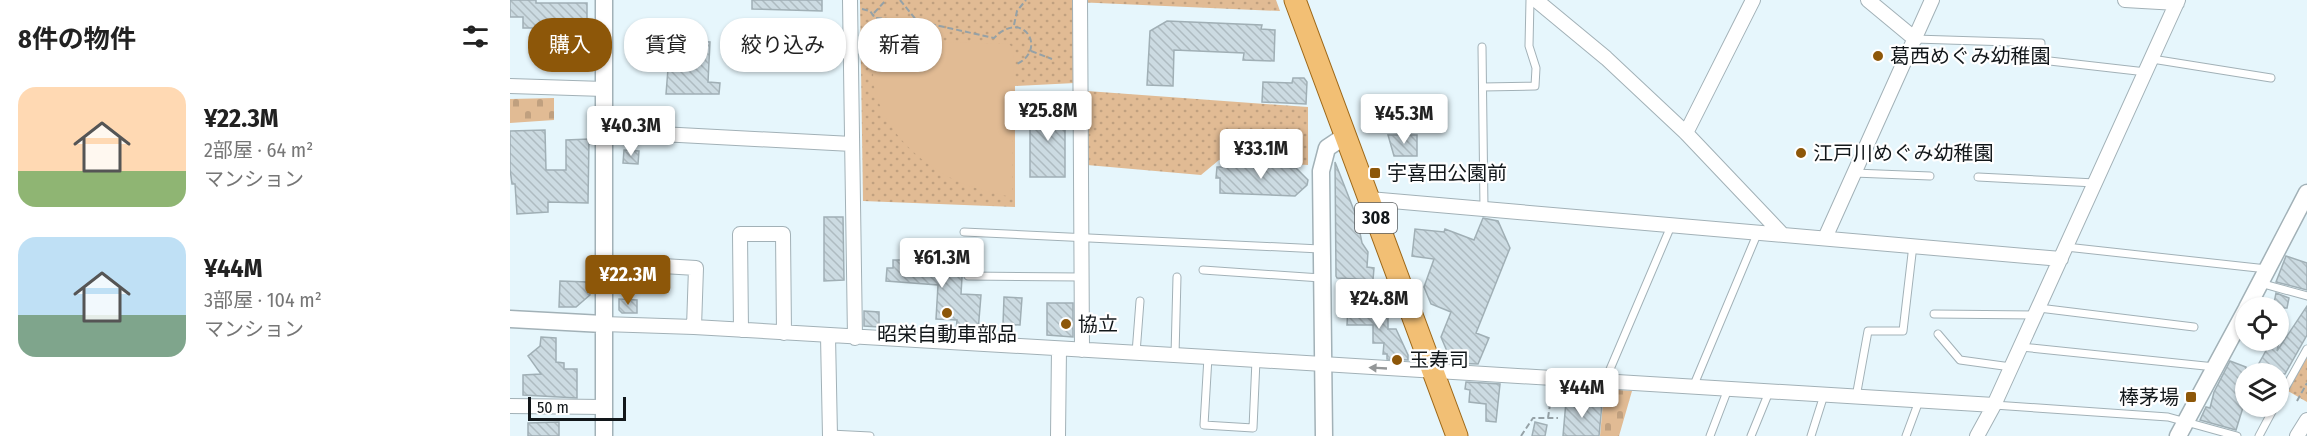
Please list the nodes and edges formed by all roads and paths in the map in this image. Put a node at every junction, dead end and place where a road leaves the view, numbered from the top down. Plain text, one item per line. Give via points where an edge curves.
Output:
1 (604, 0) edge
2 (886, 0) edge
3 (900, 0) edge
4 (1026, 0) edge
5 (1080, 0) edge
6 (1530, 0) edge
7 (1536, 0) edge
8 (1754, 0) edge
9 (1869, 0) edge
10 (1932, 0) edge
11 (2125, 0) edge
12 (1298, 2) edge
13 (2178, 2) edge
14 (850, 5) edge
15 (873, 14) junction
16 (875, 18) edge
17 (915, 18) edge
18 (1014, 25) junction
19 (942, 27) edge
20 (1915, 39) junction
21 (1482, 47) dead end
22 (1031, 51) junction
23 (1052, 59) dead end
24 (1017, 64) dead end
25 (2149, 65) junction
26 (2271, 78) dead end
27 (510, 86) edge
28 (1483, 87) junction
29 (604, 89) junction
30 (604, 131) junction
31 (1686, 133) junction
32 (1345, 136) junction
33 (852, 144) junction
34 (1854, 173) junction
35 (1930, 176) dead end
36 (1978, 177) dead end
37 (2095, 183) junction
38 (2307, 193) edge
39 (1369, 199) junction
40 (1484, 209) junction
41 (1671, 226) junction
42 (964, 232) dead end
43 (1758, 232) junction
44 (1782, 234) junction
45 (1081, 238) junction
46 (1825, 238) junction
47 (1913, 245) junction
48 (1320, 249) junction
49 (2063, 253) junction
50 (613, 263) dead end
51 (1203, 270) dead end
52 (968, 276) dead end
53 (2264, 276) junction
54 (1082, 277) junction
55 (1177, 278) dead end
56 (1321, 279) junction
57 (2307, 296) edge
58 (2253, 297) edge
59 (1140, 301) dead end
60 (2037, 311) junction
61 (1934, 314) dead end
62 (510, 319) edge
63 (603, 324) junction
64 (694, 327) junction
65 (2194, 327) dead end
66 (741, 330) junction
67 (2235, 330) edge
68 (784, 333) junction
69 (1938, 334) dead end
70 (828, 336) junction
71 (855, 338) junction
72 (2021, 347) junction
73 (1059, 349) junction
74 (2307, 349) edge
75 (1082, 350) junction
76 (1136, 353) junction
77 (1174, 355) junction
78 (1208, 357) junction
79 (1256, 360) junction
80 (1323, 365) junction
81 (2011, 367) junction
82 (2215, 367) junction
83 (1433, 371) junction
84 (1553, 379) junction
85 (2289, 381) edge
86 (1604, 382) junction
87 (2307, 383) edge
88 (1693, 387) junction
89 (1728, 389) junction
90 (1769, 392) junction
91 (1824, 395) junction
92 (1857, 397) junction
93 (1918, 400) junction
94 (2297, 401) dead end
95 (1994, 405) junction
96 (510, 406) edge
97 (604, 407) junction
98 (2269, 417) edge
99 (1548, 418) junction
100 (1558, 418) dead end
101 (2307, 420) edge
102 (2187, 421) junction
103 (830, 435) edge
104 (604, 436) edge
105 (870, 436) edge
106 (1058, 436) edge
107 (1324, 436) edge
108 (1457, 436) edge
109 (1521, 436) edge
110 (1710, 436) edge
111 (1751, 436) edge
112 (1811, 436) edge
113 (1906, 436) edge
114 (1977, 436) edge
115 (2178, 436) edge
116 (2237, 436) edge
117 (2259, 436) edge
118 (2297, 436) edge

1 - 29 street
2 - 15 path
3 - 17 path
4 - 18 path
5 - 45 street
6 - 28 lane via 1529,46 1536,68 1535,86
7 - 31 street via 1606,57
8 - 31 street
9 - 20 street
10 - 20 street
11 - 13 street
12 - 32 main road, 308
13 - 25 street
14 - 15 path
14 - 33 street
15 - 16 path
18 - 19 path via 1003,28 994,38
18 - 22 path via 1025,30 1031,39
20 - 25 lane via 2041,43 2041,60
20 - 34 street
21 - 28 lane
22 - 23 path
22 - 24 path
25 - 26 lane
25 - 37 street
27 - 29 street
28 - 40 lane
29 - 30 street
30 - 33 street
30 - 63 street
31 - 44 street
32 - 39 main road, 308
32 - 48 street via 1327,148 1323,157
33 - 71 street
34 - 35 lane
34 - 46 street
36 - 37 lane
37 - 49 street
38 - 53 street
39 - 40 street
39 - 83 main road, 308
40 - 41 street
41 - 43 street
41 - 86 lane
42 - 45 lane
43 - 44 street
43 - 88 lane
44 - 46 street
45 - 48 lane
45 - 54 street
46 - 47 street
47 - 49 street
47 - 92 lane via 1903,331 1868,331
48 - 56 street
49 - 53 lane
49 - 60 street
50 - 64 street via 696,268
51 - 56 lane
52 - 54 lane
53 - 57 lane
53 - 58 street
54 - 75 street
55 - 77 lane
56 - 80 street
59 - 76 lane
60 - 61 lane
60 - 65 lane
60 - 72 street
62 - 63 street
63 - 64 street
63 - 97 street
64 - 66 street
66 - 68 street
66 - 68 street via 740,234 783,234
67 - 82 street
68 - 70 street
69 - 81 lane via 1960,360
70 - 71 street
70 - 103 street
71 - 73 street
72 - 81 street
72 - 82 lane
73 - 75 street
73 - 106 street
74 - 85 lane
75 - 76 street
76 - 77 street
77 - 78 street
78 - 79 street
78 - 79 lane via 1204,425 1253,428
79 - 80 street
83 -> 80 street
80 - 107 street
81 - 95 street
82 - 102 street
83 - 84 street
83 - 108 main road, 308
84 - 86 street
84 - 99 path
86 - 88 street
87 - 94 path
88 - 89 street
89 - 90 street
89 - 110 lane
90 - 91 street
90 - 111 lane
91 - 92 street
91 - 112 lane
92 - 93 street
93 - 95 street
93 - 113 lane
95 - 102 lane
95 - 114 street
96 - 97 street
97 - 104 street
98 - 117 lane
99 - 100 path
99 - 109 path via 1533,418
101 - 118 street
102 - 115 street
102 - 116 lane
103 - 105 lane

